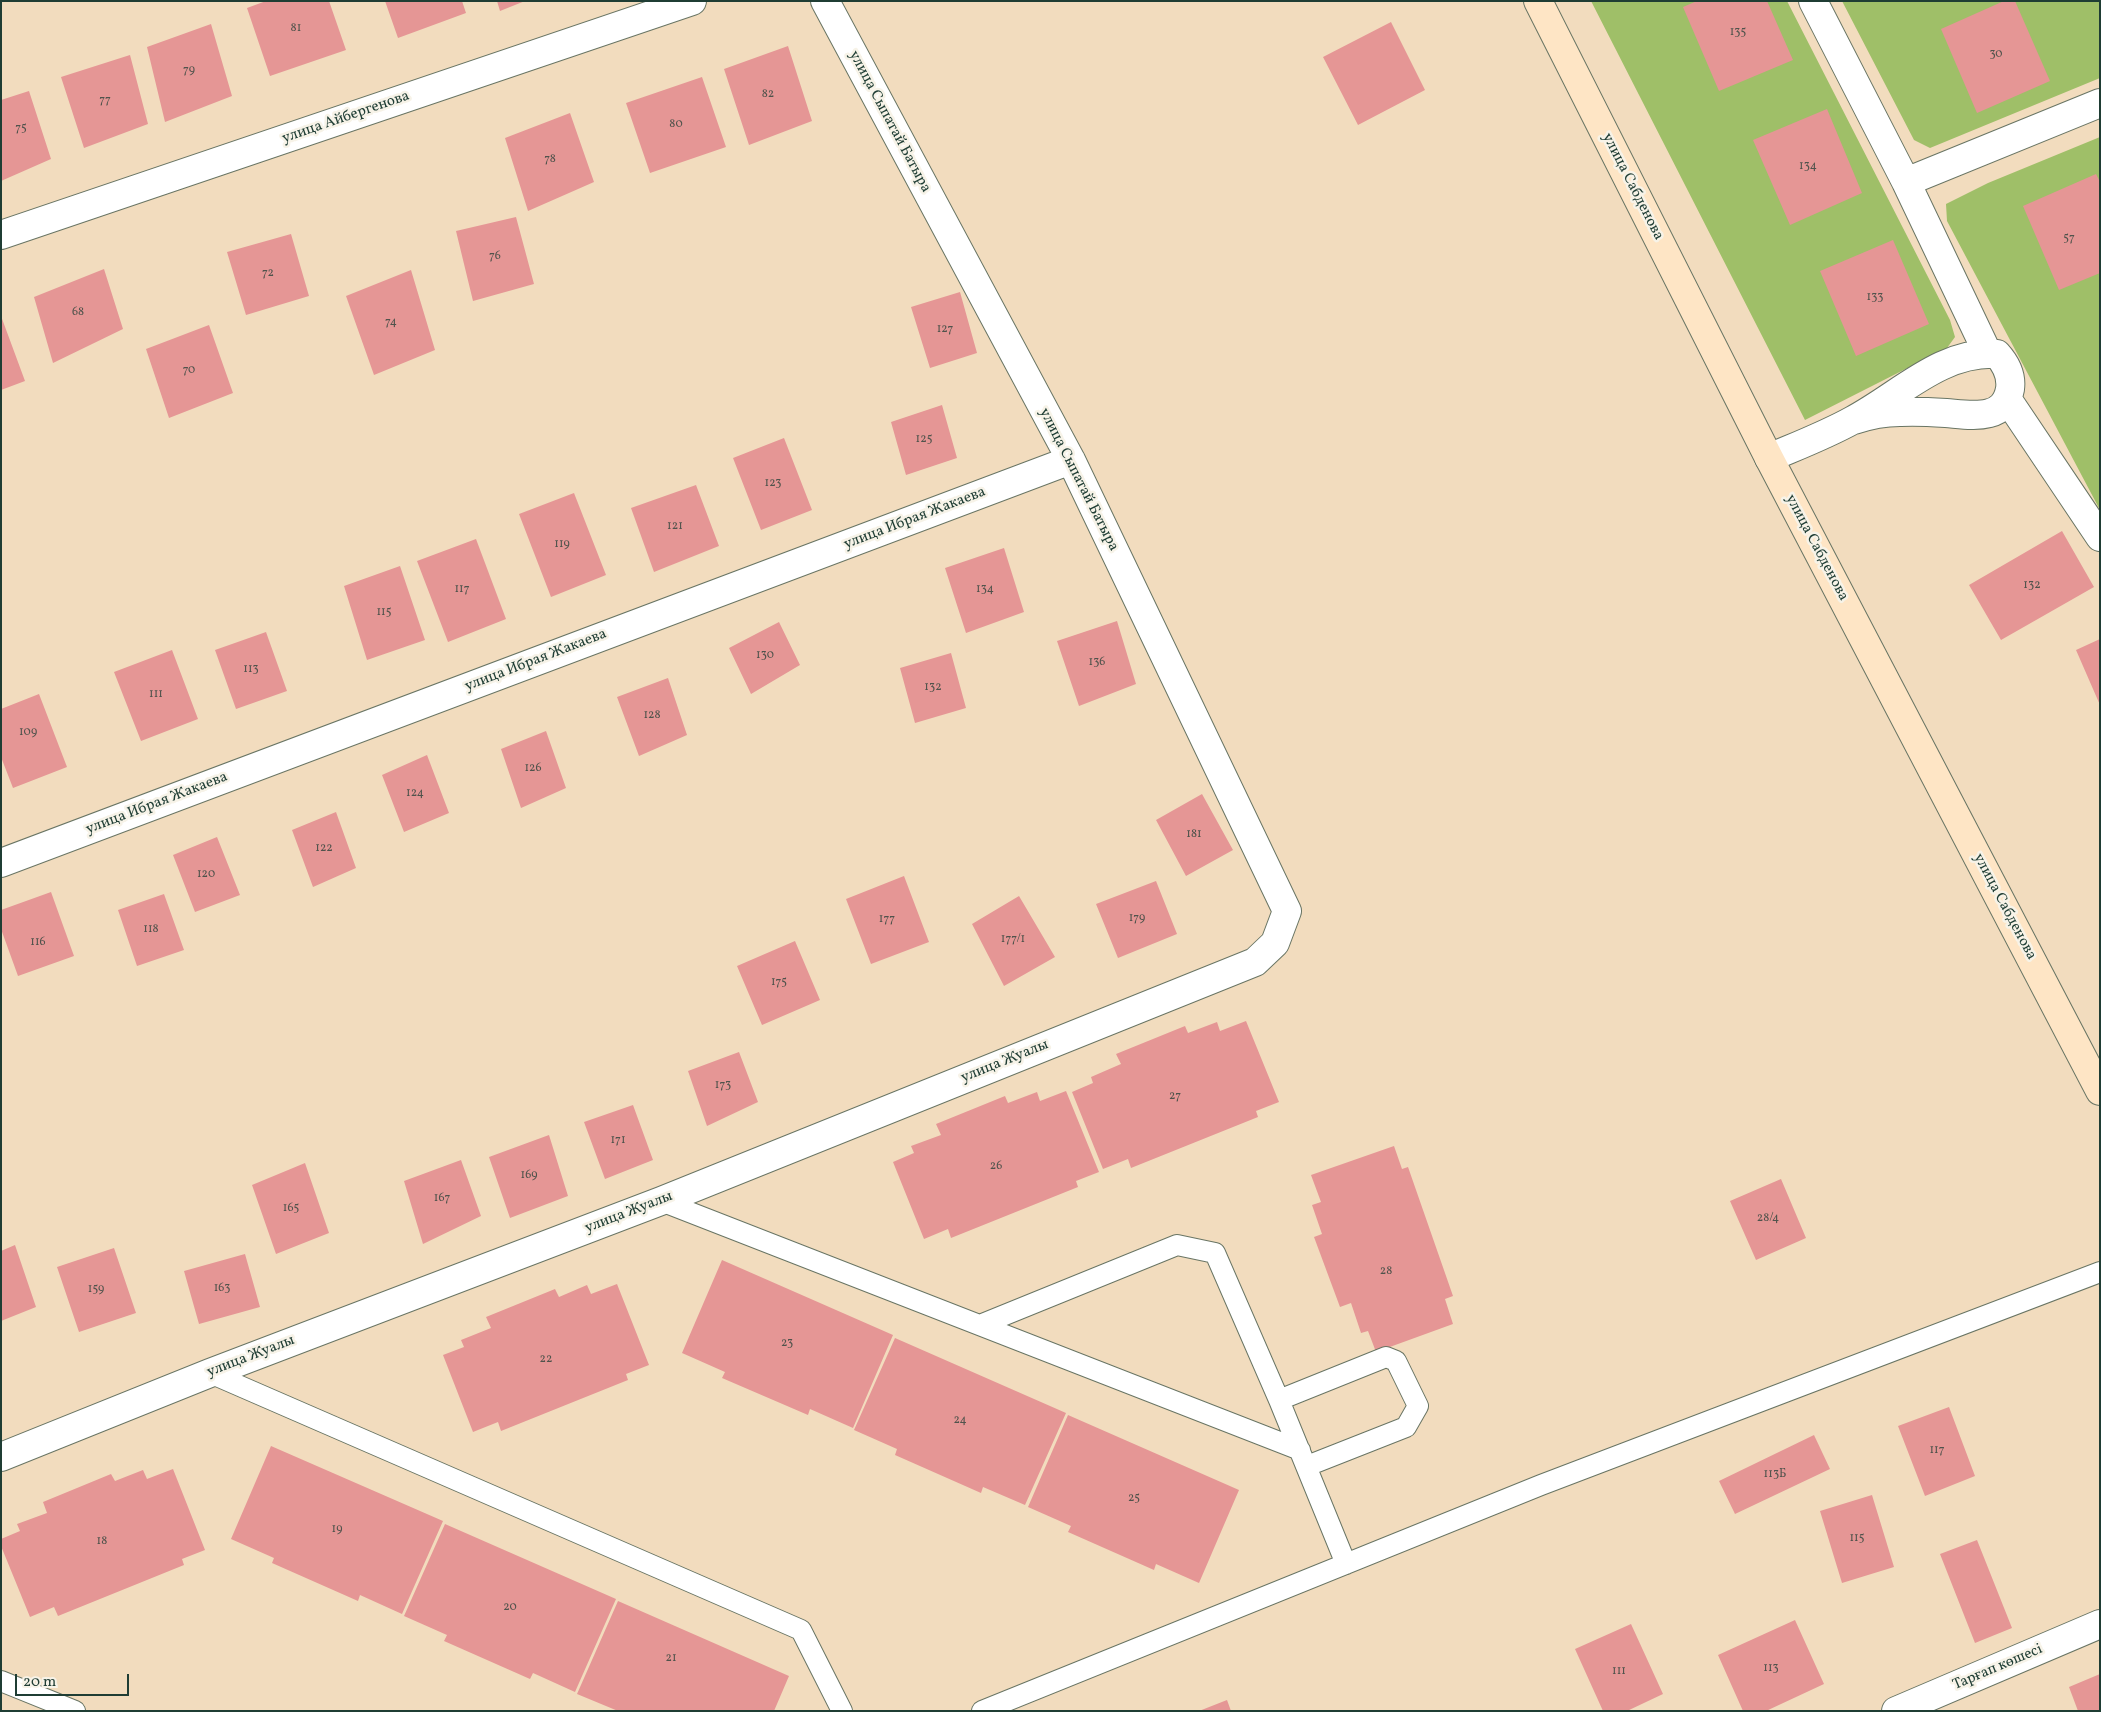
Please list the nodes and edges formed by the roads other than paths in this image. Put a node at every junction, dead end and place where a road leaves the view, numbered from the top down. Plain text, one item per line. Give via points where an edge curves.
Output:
1 (692, 1) edge
2 (825, 1) edge
3 (1538, 1) edge
4 (1813, 1) edge
5 (2100, 103) edge
6 (1906, 182) junction
7 (1, 235) edge
8 (1988, 354) junction
9 (2008, 400) junction
10 (1854, 420) junction
11 (1769, 458) junction
12 (1071, 460) junction
13 (2100, 538) edge
14 (1, 862) edge
15 (1254, 962) joint
16 (2100, 1091) edge
17 (661, 1200) junction
18 (2100, 1272) edge
19 (980, 1325) junction
20 (210, 1373) junction
21 (1279, 1400) junction
22 (1, 1456) edge
23 (1303, 1458) junction
24 (1346, 1564) junction
25 (2100, 1624) edge
26 (1, 1681) edge
27 (75, 1711) edge
28 (842, 1711) edge
29 (982, 1711) edge
30 (1896, 1711) edge

1 - 7 street, улица Айбергенова
2 - 12 street, улица Сыпатай Батыра
3 - 11 street, улица Сабденова
4 - 6 street
5 - 6 street
6 - 8 street
8 - 9 street via 1998,354 2007,365
8 - 10 street via 1974,354 1920,376
9 - 10 street via 1995,412 1977,416 1901,411 1872,414
9 - 13 street
10 - 11 street
11 - 16 street, улица Сабденова
12 - 14 street, улица Ибрая Жакаева
12 - 15 street, улица Сыпатай Батыра via 1287,911 1275,943
15 - 17 street, улица Жуалы
17 - 19 lane
17 - 20 street, улица Жуалы
18 - 24 lane via 1540,1485
19 - 21 lane via 1177,1245 1215,1254
19 - 23 lane
20 - 22 street, улица Жуалы
20 - 28 lane via 801,1630
21 - 23 lane
21 - 23 lane via 1386,1357 1396,1362 1418,1406 1406,1427
23 - 24 lane
24 - 29 lane
25 - 30 street, Тарғап көшесі
26 - 27 lane

